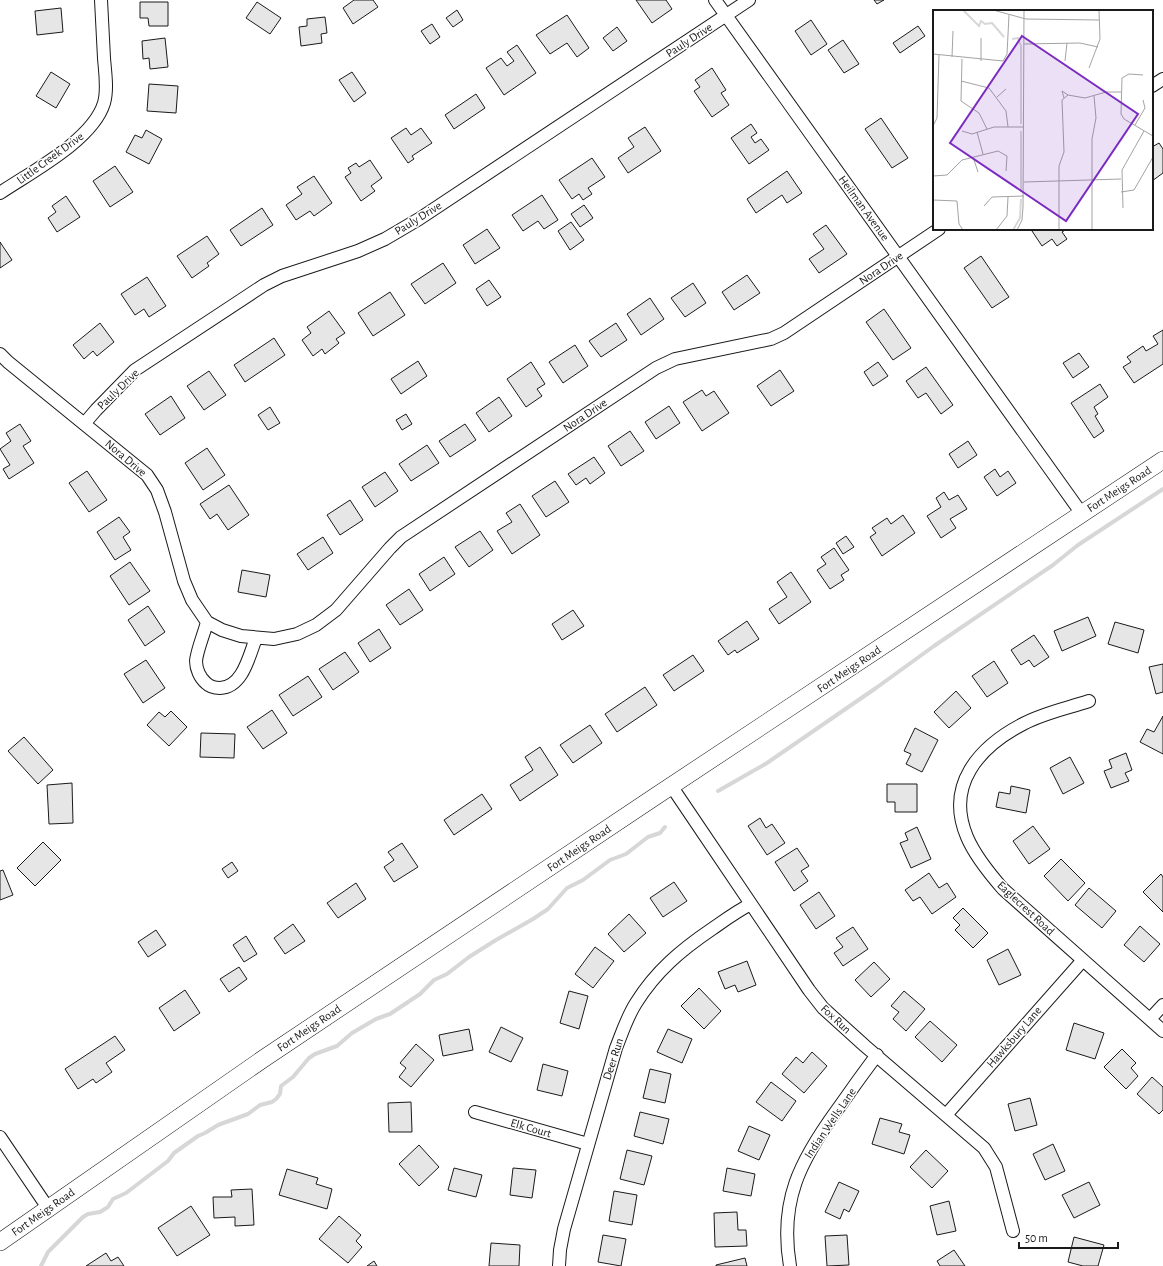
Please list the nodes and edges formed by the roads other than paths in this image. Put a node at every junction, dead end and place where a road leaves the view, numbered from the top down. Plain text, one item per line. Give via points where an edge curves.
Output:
1 (101, 0) edge
2 (715, 0) edge
3 (750, 0) edge
4 (726, 16) junction
5 (1163, 79) edge
6 (1153, 85) edge
7 (0, 193) edge
8 (937, 230) edge
9 (898, 256) junction
10 (0, 354) edge
11 (84, 424) junction
12 (1163, 460) edge
13 (1082, 514) junction
14 (207, 622) junction
15 (256, 638) junction
16 (1089, 701) dead end
17 (672, 786) junction
18 (751, 904) junction
19 (1083, 960) junction
20 (1163, 1005) edge
21 (1150, 1019) junction
22 (1163, 1030) edge
23 (877, 1055) junction
24 (475, 1112) dead end
25 (946, 1115) junction
26 (0, 1137) edge
27 (588, 1144) junction
28 (48, 1208) junction
29 (1013, 1231) dead end
30 (0, 1242) edge
31 (559, 1266) edge
32 (790, 1266) edge

1 - 7 street, Little Creek Drive via 106,84 104,103 86,132 74,143
2 - 4 street, Heilman Avenue
3 - 4 street, Pauly Drive
4 - 9 street, Heilman Avenue
4 - 11 street, Pauly Drive via 385,239 358,251 282,276 264,285 135,370
5 - 6 street
8 - 9 street, Nora Drive
9 - 13 street, Heilman Avenue
9 - 15 street, Nora Drive via 784,333 771,339 675,359 656,368 401,538 336,610 316,625 297,634 274,639
10 - 11 street, Nora Drive
11 - 14 street, Nora Drive via 147,475 157,490 184,581 192,600
12 - 13 street, Fort Meigs Road
13 - 17 street, Fort Meigs Road
14 - 15 street, Nora Drive via 222,630
14 - 15 street via 196,659 196,668 206,684 214,688 231,685 243,672
16 - 19 street, Eaglecrest Road via 1022,724 986,750 972,766 964,783 960,805 967,837 983,864 1003,889
17 - 18 street, Fox Run
17 - 28 street, Fort Meigs Road via 269,1054
18 - 23 street, Fox Run via 823,1008
18 - 27 street, Deer Run via 687,946 652,979 627,1021 616,1048
19 - 21 street, Eaglecrest Road
19 - 25 street, Hawksbury Lane
20 - 21 street
21 - 22 street, Eaglecrest Road
23 - 25 street, Fox Run
23 - 32 street, Indian Wells Lane via 817,1137 798,1172 792,1191 786,1230
24 - 27 street, Elk Court
25 - 29 street, Fox Run via 991,1157
26 - 28 street
27 - 31 street, Deer Run via 564,1229
28 - 30 street, Fort Meigs Road

